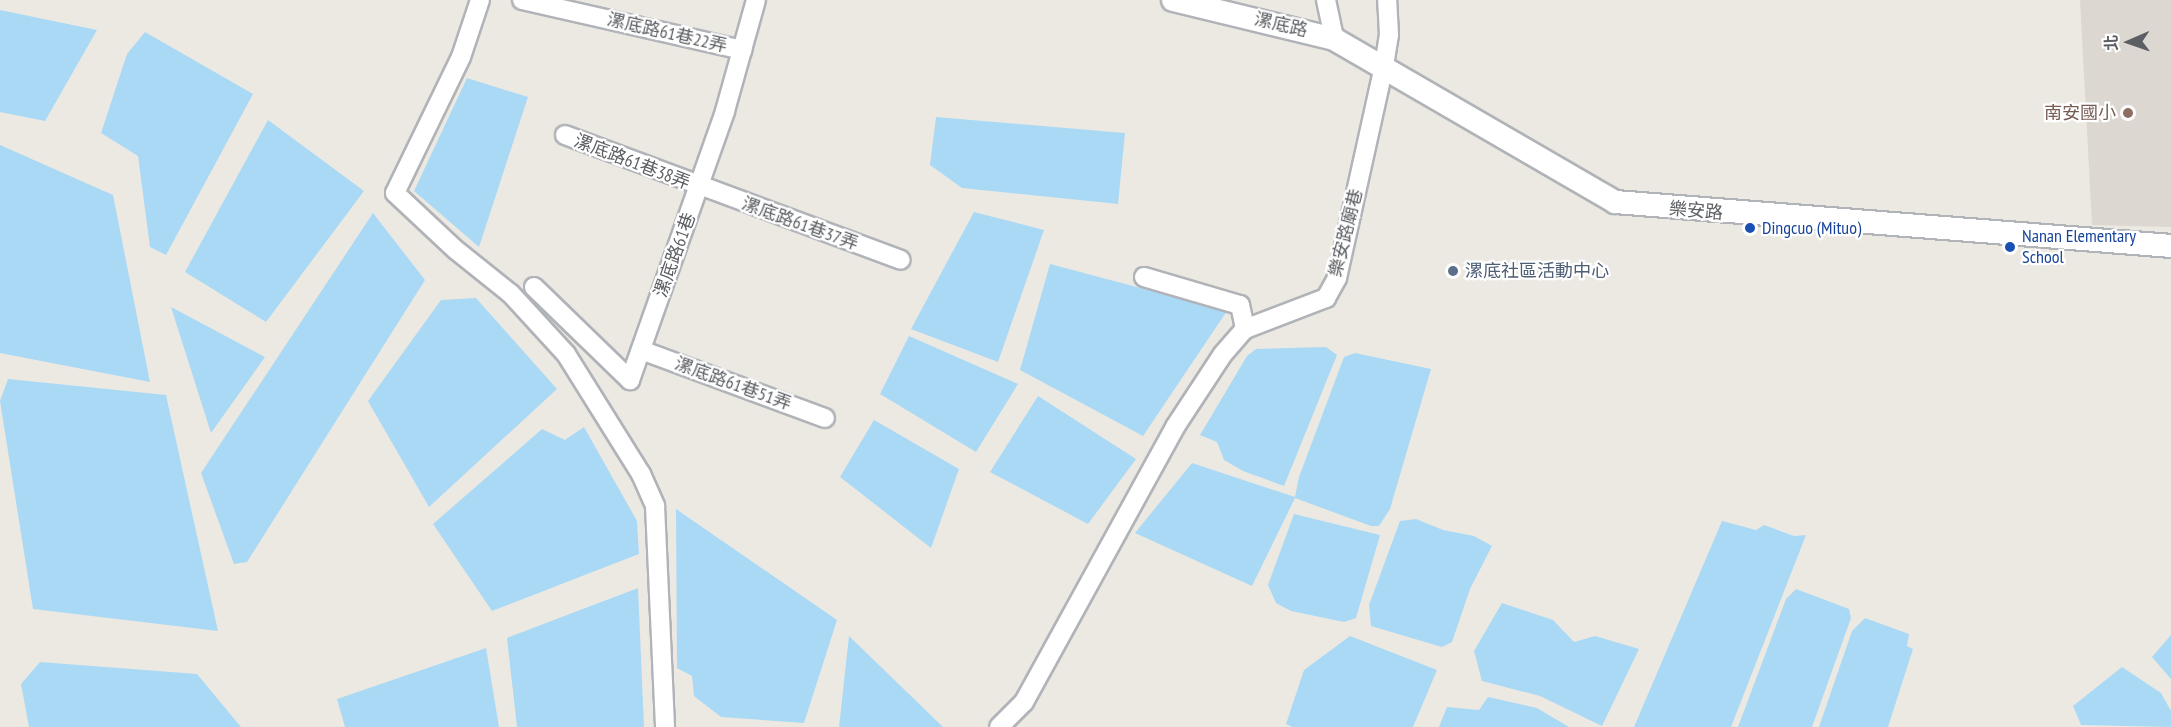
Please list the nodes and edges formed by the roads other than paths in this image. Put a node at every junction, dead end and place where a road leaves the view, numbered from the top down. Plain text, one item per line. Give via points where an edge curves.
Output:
1 (480, 0) edge
2 (522, 0) edge
3 (756, 0) edge
4 (1173, 0) edge
5 (1326, 0) edge
6 (1387, 0) edge
7 (1334, 39) junction
8 (742, 50) junction
9 (1384, 66) junction
10 (565, 135) dead end
11 (699, 188) junction
12 (2171, 246) edge
13 (901, 260) dead end
14 (1144, 277) dead end
15 (534, 287) dead end
16 (1245, 328) junction
17 (641, 350) junction
18 (825, 418) dead end
19 (665, 727) edge
20 (999, 727) edge

1 - 19 street via 461,57 394,193 511,294 566,354 641,474 655,506
2 - 8 street, 漯底路61巷22弄
3 - 8 street, 漯底路61巷
4 - 7 street, 漯底路
5 - 7 street
6 - 9 street, 樂安路廟巷 via 1389,35
7 - 9 street, 漯底路
8 - 11 street, 漯底路61巷
9 - 12 street, 樂安路 via 1615,202
9 - 16 street, 樂安路廟巷 via 1336,278 1326,298
10 - 11 street, 漯底路61巷38弄
11 - 13 street, 漯底路61巷37弄
11 - 17 street, 漯底路61巷
14 - 16 street via 1240,305
15 - 17 street, 漯底路61巷 via 630,380
16 - 20 street via 1175,427 1024,702
17 - 18 street, 漯底路61巷51弄

